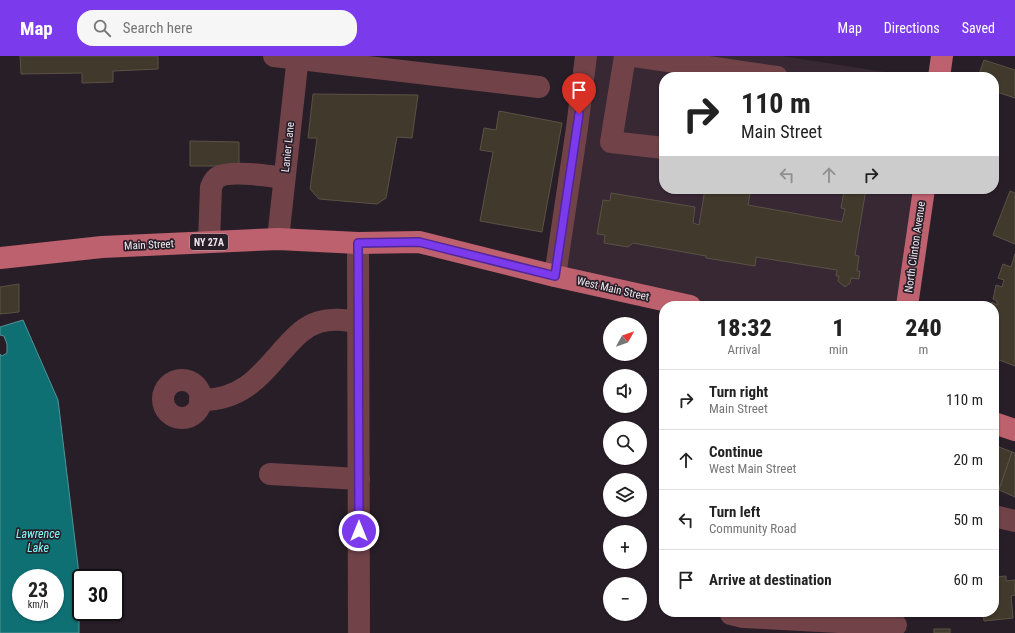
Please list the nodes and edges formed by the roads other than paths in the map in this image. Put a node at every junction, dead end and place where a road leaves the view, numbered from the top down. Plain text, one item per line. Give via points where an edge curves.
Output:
1 (274, 56) edge
2 (586, 56) edge
3 (625, 56) edge
4 (634, 56) edge
5 (942, 56) edge
6 (298, 58) edge
7 (716, 72) edge
8 (940, 72) edge
9 (539, 87) dead end
10 (659, 147) edge
11 (284, 178) junction
12 (923, 194) edge
13 (278, 239) junction
14 (209, 242) junction
15 (419, 242) joint
16 (358, 243) junction
17 (0, 258) edge
18 (555, 276) junction
19 (668, 301) edge
20 (908, 301) edge
21 (358, 322) junction
22 (200, 400) dead end
23 (999, 425) edge
24 (1015, 430) edge
25 (270, 474) dead end
26 (359, 479) junction
27 (999, 517) edge
28 (1015, 521) edge
29 (743, 617) edge
30 (863, 618) edge
31 (896, 623) edge
32 (359, 633) edge

1 - 6 street
2 - 18 street
3 - 10 street via 611,142
4 - 7 street
5 - 8 main road
6 - 9 street
6 - 11 street, Lanier Lane
11 - 13 street, Lanier Lane
11 - 14 street via 231,174 219,176 211,187
12 - 20 main road, North Clinton Avenue
13 - 14 main road, Main Street / NY 27A
13 - 16 main road, Main Street / NY 27A
14 - 17 main road, Main Street / NY 27A via 102,247
15 - 16 main road, Main Street / NY 27A
15 - 18 main road, West Main Street / NY 27A
16 - 21 street
18 - 19 main road, West Main Street / NY 27A
21 - 22 street via 338,319 306,327 267,369 241,392 210,401
21 - 26 street
23 - 24 main road
25 - 26 street
26 - 32 street
27 - 28 street
29 - 30 street
30 - 31 street

